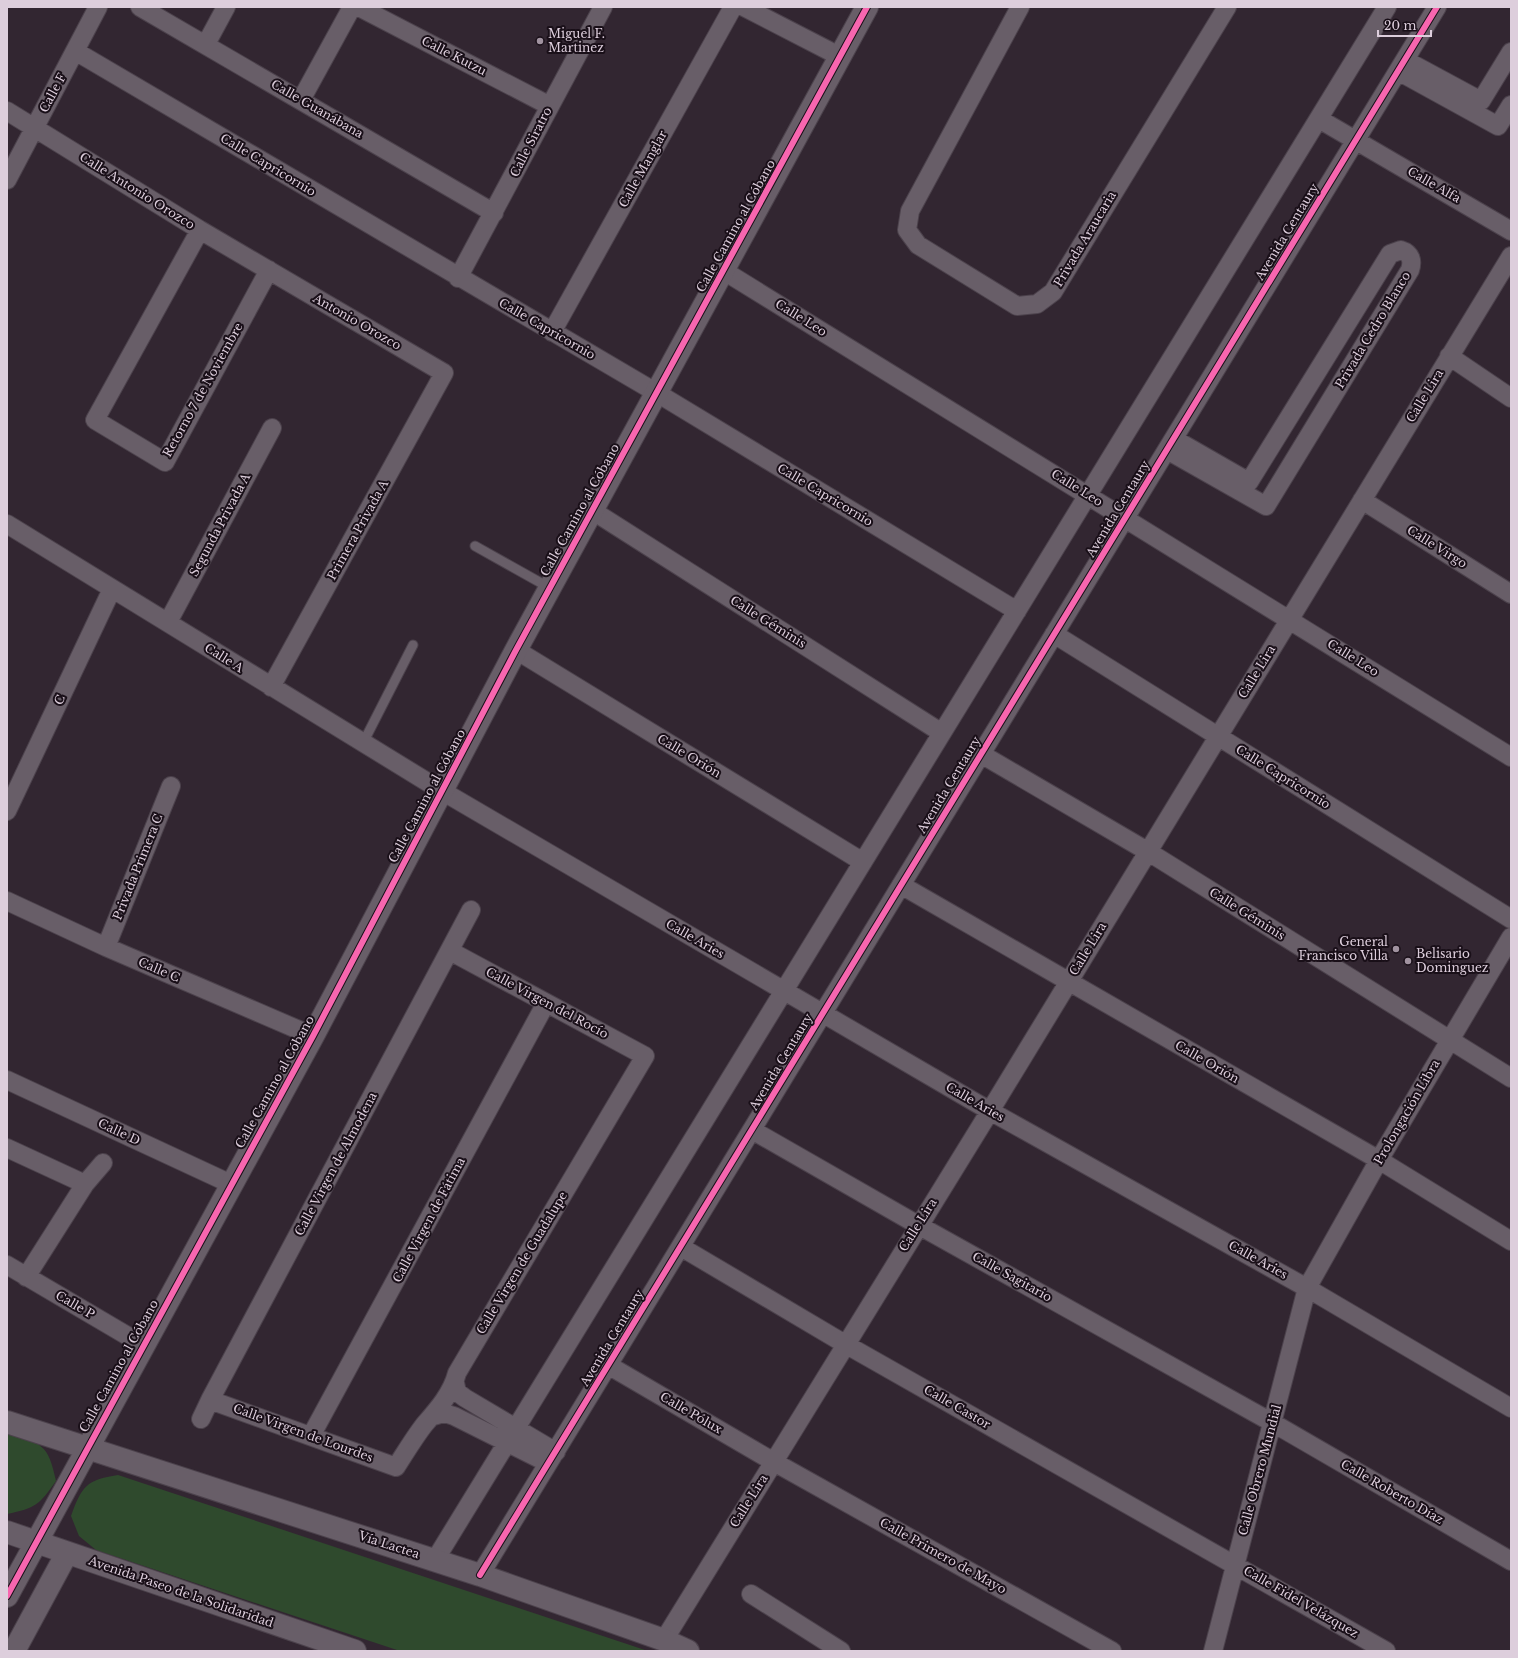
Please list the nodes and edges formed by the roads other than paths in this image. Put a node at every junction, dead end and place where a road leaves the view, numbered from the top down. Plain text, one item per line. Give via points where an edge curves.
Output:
1 (140, 7) edge
2 (226, 7) edge
3 (352, 7) edge
4 (359, 7) edge
5 (603, 7) edge
6 (733, 7) edge
7 (744, 7) edge
8 (867, 7) edge
9 (1020, 7) edge
10 (1227, 7) edge
11 (1387, 7) edge
12 (1437, 7) edge
13 (92, 9) edge
14 (206, 44) junction
15 (75, 51) junction
16 (1511, 52) edge
17 (840, 57) junction
18 (1401, 66) junction
19 (301, 100) junction
20 (1511, 105) edge
21 (550, 106) junction
22 (8, 114) edge
23 (1319, 118) junction
24 (34, 127) junction
25 (1356, 140) junction
26 (7, 180) edge
27 (494, 213) junction
28 (200, 230) junction
29 (1511, 231) edge
30 (1511, 256) edge
31 (269, 270) junction
32 (724, 271) junction
33 (458, 278) junction
34 (552, 332) junction
35 (1449, 356) junction
36 (444, 373) joint
37 (657, 393) junction
38 (1511, 398) edge
39 (272, 428) dead end
40 (1170, 444) junction
41 (1088, 495) junction
42 (1362, 500) junction
43 (593, 511) junction
44 (1125, 518) junction
45 (7, 524) edge
46 (475, 546) dead end
47 (112, 588) junction
48 (550, 588) junction
49 (1511, 594) edge
50 (1017, 611) junction
51 (1289, 618) junction
52 (168, 622) junction
53 (1054, 634) junction
54 (413, 645) dead end
55 (516, 650) junction
56 (271, 687) junction
57 (942, 733) junction
58 (1219, 737) junction
59 (363, 743) junction
60 (981, 754) junction
61 (1511, 757) edge
62 (171, 786) dead end
63 (442, 791) junction
64 (7, 811) edge
65 (1147, 851) junction
66 (863, 862) junction
67 (901, 885) junction
68 (7, 901) edge
69 (471, 910) dead end
70 (1511, 919) edge
71 (1511, 937) edge
72 (106, 947) junction
73 (450, 951) junction
74 (1069, 982) junction
75 (784, 991) junction
76 (546, 1003) junction
77 (823, 1013) junction
78 (313, 1036) junction
79 (1449, 1040) junction
80 (645, 1056) joint
81 (1511, 1078) edge
82 (7, 1080) edge
83 (990, 1111) junction
84 (752, 1130) junction
85 (7, 1148) edge
86 (1379, 1160) junction
87 (103, 1163) dead end
88 (85, 1184) junction
89 (232, 1184) junction
90 (918, 1225) junction
91 (1511, 1241) edge
92 (681, 1247) junction
93 (7, 1265) edge
94 (26, 1276) junction
95 (1307, 1288) junction
96 (142, 1344) junction
97 (845, 1344) junction
98 (608, 1365) junction
99 (455, 1384) junction
100 (210, 1400) junction
101 (1511, 1408) edge
102 (434, 1416) junction
103 (201, 1419) dead end
104 (7, 1422) edge
105 (1273, 1423) junction
106 (511, 1435) junction
107 (311, 1436) junction
108 (86, 1448) junction
109 (552, 1458) junction
110 (774, 1462) junction
111 (396, 1467) joint
112 (7, 1532) edge
113 (36, 1542) junction
114 (67, 1553) junction
115 (435, 1560) junction
116 (1511, 1561) edge
117 (1235, 1565) junction
118 (480, 1575) junction
119 (751, 1594) dead end
120 (7, 1596) edge
121 (664, 1640) junction
122 (14, 1651) edge
123 (355, 1651) edge
124 (688, 1651) edge
125 (841, 1651) edge
126 (1112, 1651) edge
127 (1213, 1651) edge
128 (1386, 1651) edge

1 - 14 street, Calle Guanábana
2 - 14 street
3 - 19 street
4 - 21 street, Calle Kutzu
5 - 21 street, Calle Siratro
6 - 34 street, Calle Manglar
7 - 17 street
8 - 17 street, Calle Camino al Cóbano
9 - 10 street, Privada Araucaria via 910,211 907,230 918,245 1017,306 1037,304 1053,292
11 - 23 street
12 - 18 street, Avenida Centaury
13 - 15 street, Calle F
14 - 19 street, Calle Guanábana
15 - 24 street, Calle F
15 - 33 street, Calle Capricornio
16 - 18 street via 1481,101
17 - 32 street, Calle Camino al Cóbano
18 - 20 street via 1498,126
18 - 25 street, Avenida Centaury
19 - 27 street, Calle Guanábana
21 - 27 street, Calle Siratro
22 - 24 street, Calle Antonio Orozco
23 - 25 street, Calle Alfa
23 - 41 street
24 - 26 street, Calle F
24 - 28 street, Calle Antonio Orozco
25 - 29 street, Calle Alfa
25 - 40 street, Avenida Centaury
27 - 33 street, Calle Siratro
28 - 31 street, Calle Antonio Orozco
28 - 31 street, Retorno 7 de Noviembre via 95,420 165,462
30 - 35 street, Calle Lira
31 - 36 street, Antonio Orozco
32 - 37 street, Calle Camino al Cóbano
32 - 41 street, Calle Leo
33 - 34 street, Calle Capricornio
34 - 37 street, Calle Capricornio
35 - 38 street
35 - 42 street, Calle Lira
36 - 56 street, Primera Privada A
37 - 43 street, Calle Camino al Cóbano
37 - 50 street, Calle Capricornio
39 - 52 street, Segunda Privada A
40 - 40 street, Privada Cedro Blanco via 1266,506 1410,270 1412,262 1408,254 1401,250 1390,254 1249,482
40 - 44 street, Avenida Centaury
41 - 44 street, Calle Leo
41 - 50 street
42 - 49 street, Calle Virgo
42 - 51 street, Calle Lira
43 - 48 street, Calle Camino al Cóbano
43 - 57 street, Calle Géminis
44 - 51 street, Calle Leo
44 - 53 street, Avenida Centaury
45 - 47 street, Calle A
46 - 48 lane
47 - 52 street, Calle A
47 - 64 street, C
48 - 55 street, Calle Camino al Cóbano
50 - 57 street
51 - 58 street, Calle Lira
51 - 61 street, Calle Leo
52 - 56 street, Calle A
53 - 58 street, Calle Capricornio
53 - 60 street, Avenida Centaury
54 - 59 lane
55 - 63 street, Calle Camino al Cóbano
55 - 66 street, Calle Orión
56 - 59 street, Calle A
57 - 66 street
58 - 65 street, Calle Lira
58 - 70 street, Calle Capricornio
59 - 63 street, Calle A
60 - 65 street, Calle Géminis
60 - 67 street, Avenida Centaury
62 - 72 street, Privada Primera C
63 - 75 street, Calle Aries
63 - 78 street, Calle Camino al Cóbano
65 - 74 street, Calle Lira
65 - 79 street, Calle Géminis
66 - 75 street
67 - 74 street, Calle Orión
67 - 77 street, Avenida Centaury
68 - 72 street, Calle C
69 - 73 street, Calle Virgen de Almodena
71 - 79 street, Prolongación Libra
72 - 78 street, Calle C
73 - 76 street, Calle Virgen del Rocío
73 - 100 street, Calle Virgen de Almodena
74 - 83 street, Calle Lira
74 - 86 street, Calle Orión
75 - 77 street, Calle Aries
75 - 106 street
76 - 80 street, Calle Virgen del Rocío
76 - 107 street, Calle Virgen de Fátima
77 - 83 street, Calle Aries
77 - 84 street, Avenida Centaury
78 - 89 street, Calle Camino al Cóbano
79 - 81 street, Calle Géminis
79 - 86 street, Prolongación Libra
80 - 99 street, Calle Virgen de Guadalupe via 457,1373
82 - 89 street, Calle D
83 - 90 street, Calle Lira
83 - 95 street, Calle Aries
84 - 90 street, Calle Sagitario
84 - 92 street, Avenida Centaury
85 - 88 street
86 - 91 street, Calle Orión
86 - 95 street, Prolongación Libra
87 - 88 street
88 - 94 street
89 - 96 street, Calle Camino al Cóbano
90 - 97 street, Calle Lira
90 - 105 street, Calle Sagitario
92 - 97 street, Calle Castor
92 - 98 street, Avenida Centaury
93 - 94 street, Calle P
94 - 96 street, Calle P
95 - 101 street, Calle Aries
95 - 105 street, Calle Obrero Mundial
96 - 108 street, Calle Camino al Cóbano
97 - 110 street, Calle Lira
97 - 117 street, Calle Castor
98 - 109 street, Avenida Centaury
98 - 110 street, Calle Pólux
99 - 102 street, Calle Virgen de Guadalupe
99 - 106 street via 458,1392
100 - 103 street, Calle Virgen de Almodena
100 - 107 street, Calle Virgen de Lourdes
102 - 106 street via 454,1416
102 - 111 street, Calle Virgen de Guadalupe via 424,1425
104 - 108 street, Vía Lactea
105 - 116 street, Calle Roberto Díaz
105 - 117 street, Calle Obrero Mundial
106 - 109 street
106 - 115 street
107 - 111 street, Calle Virgen de Lourdes
108 - 113 street, Calle Camino al Cóbano
108 - 115 street, Vía Lactea
109 - 118 street, Avenida Centaury
110 - 121 street, Calle Lira
110 - 126 street, Calle Primero de Mayo
112 - 113 street, Avenida Paseo de la Solidaridad
113 - 114 street, Avenida Paseo de la Solidaridad
113 - 120 street, Calle Camino al Cóbano
114 - 122 street
114 - 123 street, Avenida Paseo de la Solidaridad
115 - 118 street, Vía Lactea
117 - 127 street, Calle Obrero Mundial
117 - 128 street, Calle Fidel Velázquez
118 - 121 street, Vía Lactea
119 - 125 street
121 - 124 street, Vía Lactea

